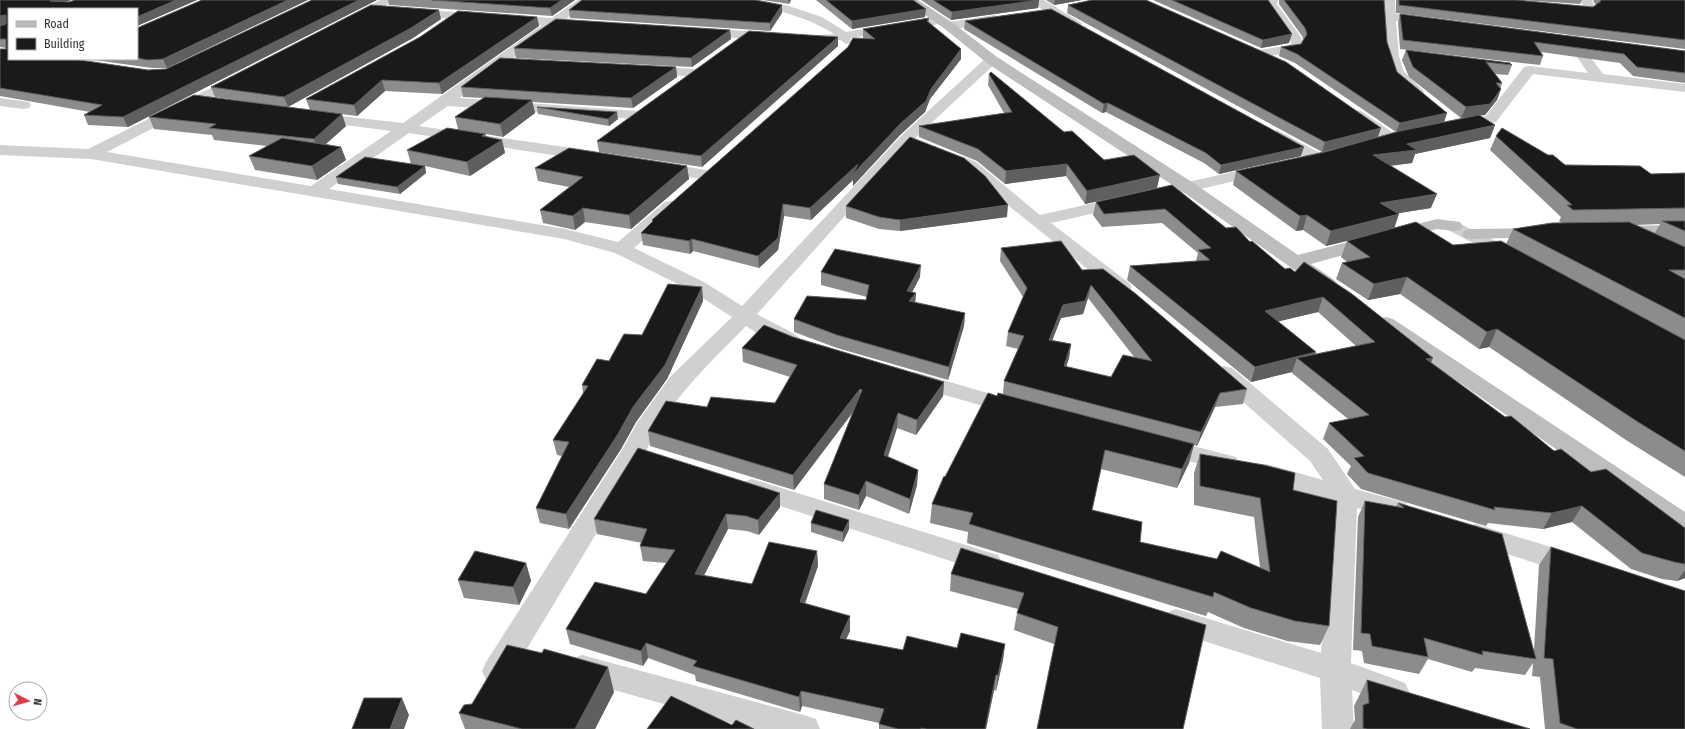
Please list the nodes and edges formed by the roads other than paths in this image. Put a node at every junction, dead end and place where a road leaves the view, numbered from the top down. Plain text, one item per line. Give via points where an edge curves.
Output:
1 (389, 0) edge
2 (585, 0) edge
3 (737, 0) edge
4 (910, 0) edge
5 (1272, 0) edge
6 (1389, 0) edge
7 (1503, 0) edge
8 (1586, 0) edge
9 (1036, 6) edge
10 (1073, 7) edge
11 (372, 9) junction
12 (1563, 9) junction
13 (1052, 11) junction
14 (458, 15) junction
15 (1390, 17) junction
16 (1004, 18) edge
17 (343, 22) edge
18 (553, 22) junction
19 (1442, 22) edge
20 (944, 23) junction
21 (592, 25) edge
22 (441, 27) edge
23 (685, 31) edge
24 (1090, 31) edge
25 (747, 36) junction
26 (844, 36) junction
27 (1560, 39) edge
28 (1576, 42) junction
29 (1592, 44) edge
30 (1245, 47) edge
31 (728, 50) edge
32 (842, 53) edge
33 (1393, 53) junction
34 (1259, 54) junction
35 (1408, 55) edge
36 (992, 60) junction
37 (497, 62) junction
38 (520, 64) edge
39 (709, 64) edge
40 (1283, 65) edge
41 (1514, 68) dead end
42 (632, 70) edge
43 (1529, 70) junction
44 (252, 71) edge
45 (696, 73) junction
46 (1599, 78) junction
47 (678, 85) edge
48 (1685, 88) edge
49 (196, 100) junction
50 (445, 101) junction
51 (1429, 101) edge
52 (0, 102) edge
53 (219, 103) edge
54 (24, 105) dead end
55 (648, 106) edge
56 (1347, 107) edge
57 (636, 114) junction
58 (298, 115) edge
59 (1446, 122) edge
60 (405, 128) junction
61 (618, 128) edge
62 (1264, 128) edge
63 (1408, 136) edge
64 (906, 139) junction
65 (1393, 139) junction
66 (1378, 143) edge
67 (0, 150) edge
68 (1349, 151) edge
69 (91, 154) junction
70 (607, 158) edge
71 (1320, 159) junction
72 (645, 165) edge
73 (718, 165) edge
74 (706, 175) junction
75 (694, 186) edge
76 (1189, 188) junction
77 (313, 192) junction
78 (682, 196) edge
79 (1037, 221) junction
80 (1463, 230) junction
81 (1685, 230) edge
82 (1624, 231) junction
83 (1563, 232) edge
84 (1601, 232) edge
85 (1658, 247) edge
86 (622, 249) junction
87 (1296, 262) junction
88 (1526, 265) edge
89 (1342, 294) edge
90 (1141, 302) edge
91 (1368, 311) edge
92 (745, 315) junction
93 (809, 347) edge
94 (1206, 358) edge
95 (892, 372) edge
96 (1029, 412) edge
97 (1145, 442) edge
98 (725, 480) edge
99 (1345, 494) junction
100 (1413, 515) edge
101 (1685, 525) edge
102 (1458, 529) edge
103 (1015, 570) edge
104 (1594, 570) edge
105 (1152, 613) edge
106 (510, 649) junction
107 (1335, 670) junction
108 (486, 689) edge
109 (1415, 701) edge
110 (804, 729) edge
111 (1338, 729) edge

1 - 11 street
2 - 18 street
3 - 26 street via 791,8
4 - 20 street
5 - 34 street via 1271,4 1297,43 1293,48
6 - 15 street
7 - 12 street via 1513,4
8 - 12 street via 1590,10
9 - 13 street
10 - 13 street
11 - 14 street
11 - 17 street
12 - 28 street
13 - 24 street
14 - 18 street
14 - 22 street
15 - 19 street
15 - 33 street
16 - 20 street
18 - 21 street
18 - 37 street
20 - 26 street
20 - 36 street
23 - 25 street
25 - 26 street
25 - 31 street
26 - 32 street via 847,44
27 - 28 street
28 - 29 street
28 - 46 street
30 - 34 street
33 - 35 street
33 - 51 street via 1397,72 1402,80
34 - 40 street
36 - 64 street
36 - 76 street
37 - 38 street
37 - 50 street
39 - 45 street
41 - 43 street
42 - 45 street
43 - 46 street
43 - 59 street via 1491,119 1460,126
44 - 49 street
45 - 47 street
46 - 48 street
49 - 53 street
49 - 69 street
50 - 57 street
50 - 60 street
52 - 54 street
55 - 57 street
56 - 65 street
57 - 61 street
58 - 60 street
60 - 70 street via 589,150
60 - 77 street
62 - 71 street
63 - 65 street
64 - 79 street via 970,165
64 - 92 street
65 - 66 street
67 - 69 street
68 - 71 street
69 - 77 street
71 - 76 street via 1215,180
72 - 74 street
73 - 74 street
74 - 75 street
76 - 79 street
76 - 87 street
77 - 86 street via 565,234
78 - 86 street
79 - 90 street
80 - 83 street
80 - 87 street via 1437,224
80 - 88 street
81 - 82 street
82 - 84 street
82 - 85 street
86 - 92 street via 697,286
87 - 89 street
91 - 101 street
92 - 93 street via 764,328
92 - 106 street via 678,382 645,428 645,455
94 - 99 street via 1319,455
95 - 96 street
97 - 99 street
98 - 103 street
99 - 100 street
99 - 107 street
102 - 104 street
105 - 107 street
106 - 108 street
106 - 110 street
107 - 109 street
107 - 111 street

